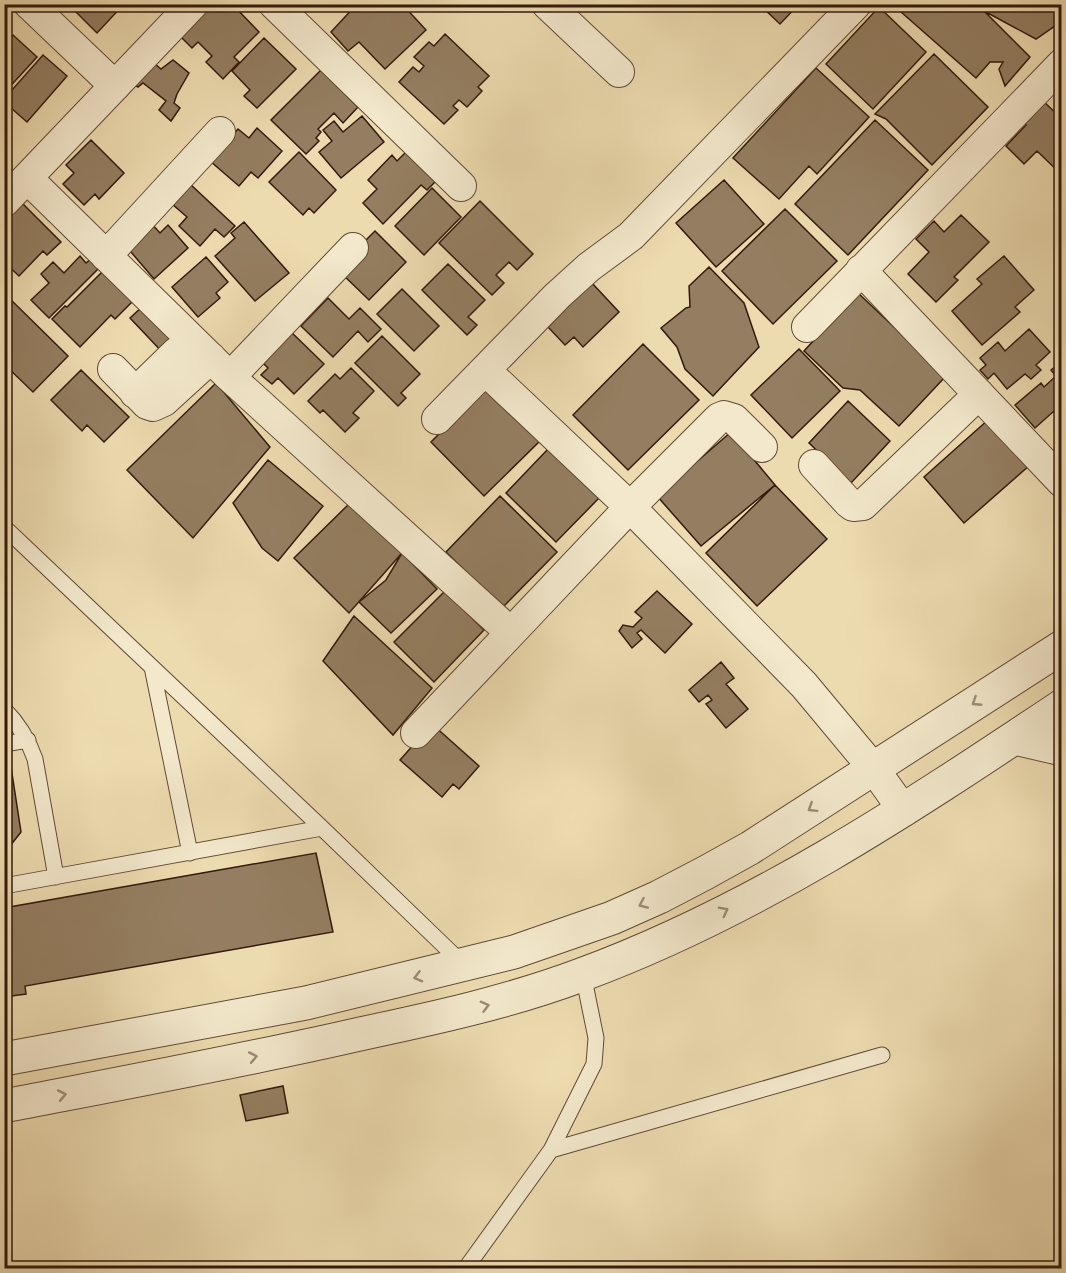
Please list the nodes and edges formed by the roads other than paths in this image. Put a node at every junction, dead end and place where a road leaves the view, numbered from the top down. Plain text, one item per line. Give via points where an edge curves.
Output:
1 (28, 4) edge
2 (194, 4) edge
3 (274, 4) edge
4 (547, 4) edge
5 (856, 4) edge
6 (1062, 64) edge
7 (619, 72) dead end
8 (115, 86) junction
9 (220, 132) dead end
10 (27, 178) junction
11 (461, 186) dead end
12 (4, 202) edge
13 (353, 248) dead end
14 (106, 256) junction
15 (861, 270) junction
16 (807, 327) dead end
17 (177, 352) dead end
18 (220, 367) junction
19 (113, 369) dead end
20 (484, 370) junction
21 (135, 393) junction
22 (979, 394) junction
23 (437, 419) dead end
24 (762, 447) dead end
25 (814, 465) dead end
26 (1059, 475) edge
27 (630, 507) junction
28 (4, 527) edge
29 (510, 632) junction
30 (1060, 651) edge
31 (152, 667) junction
32 (1025, 670) junction
33 (4, 709) edge
34 (1060, 709) edge
35 (416, 733) dead end
36 (1015, 738) junction
37 (28, 740) junction
38 (4, 744) edge
39 (1062, 749) edge
40 (874, 769) junction
41 (904, 811) junction
42 (322, 828) junction
43 (190, 852) junction
44 (56, 877) junction
45 (4, 886) edge
46 (464, 965) junction
47 (583, 974) junction
48 (882, 1055) dead end
49 (4, 1059) edge
50 (4, 1106) edge
51 (551, 1150) junction
52 (466, 1269) edge

1 - 8 street
2 - 8 street
3 - 11 street
4 - 7 street
5 - 20 street via 631,236 573,281
6 - 15 street
8 - 10 street
9 - 14 street
10 - 12 street
10 - 14 street
13 - 18 street
14 - 18 street
15 - 16 street
15 - 22 street
17 - 21 street
18 - 21 street via 159,405 147,404
18 - 29 street
19 - 21 street
20 - 23 street
20 - 27 street
22 - 25 street via 863,505 853,506
22 - 26 street
24 - 27 street via 734,419 719,418
27 - 29 street
27 - 40 street via 804,685
28 - 31 lane
29 - 35 street
30 - 32 street
31 - 42 lane
31 - 43 lane
32 - 34 street
32 -> 40 street
33 - 37 lane
34 - 36 street
36 - 39 street
36 - 41 street
37 - 38 lane
37 - 44 lane via 35,759
40 - 41 street
40 -> 46 street via 750,848 659,897 563,936
47 -> 41 street via 735,906
42 - 43 lane
42 - 46 lane
43 - 44 lane
44 - 45 lane
46 -> 49 street via 306,1003
50 -> 47 street via 472,1010
47 - 51 lane via 596,1038 594,1064
48 - 51 lane
51 - 52 lane

